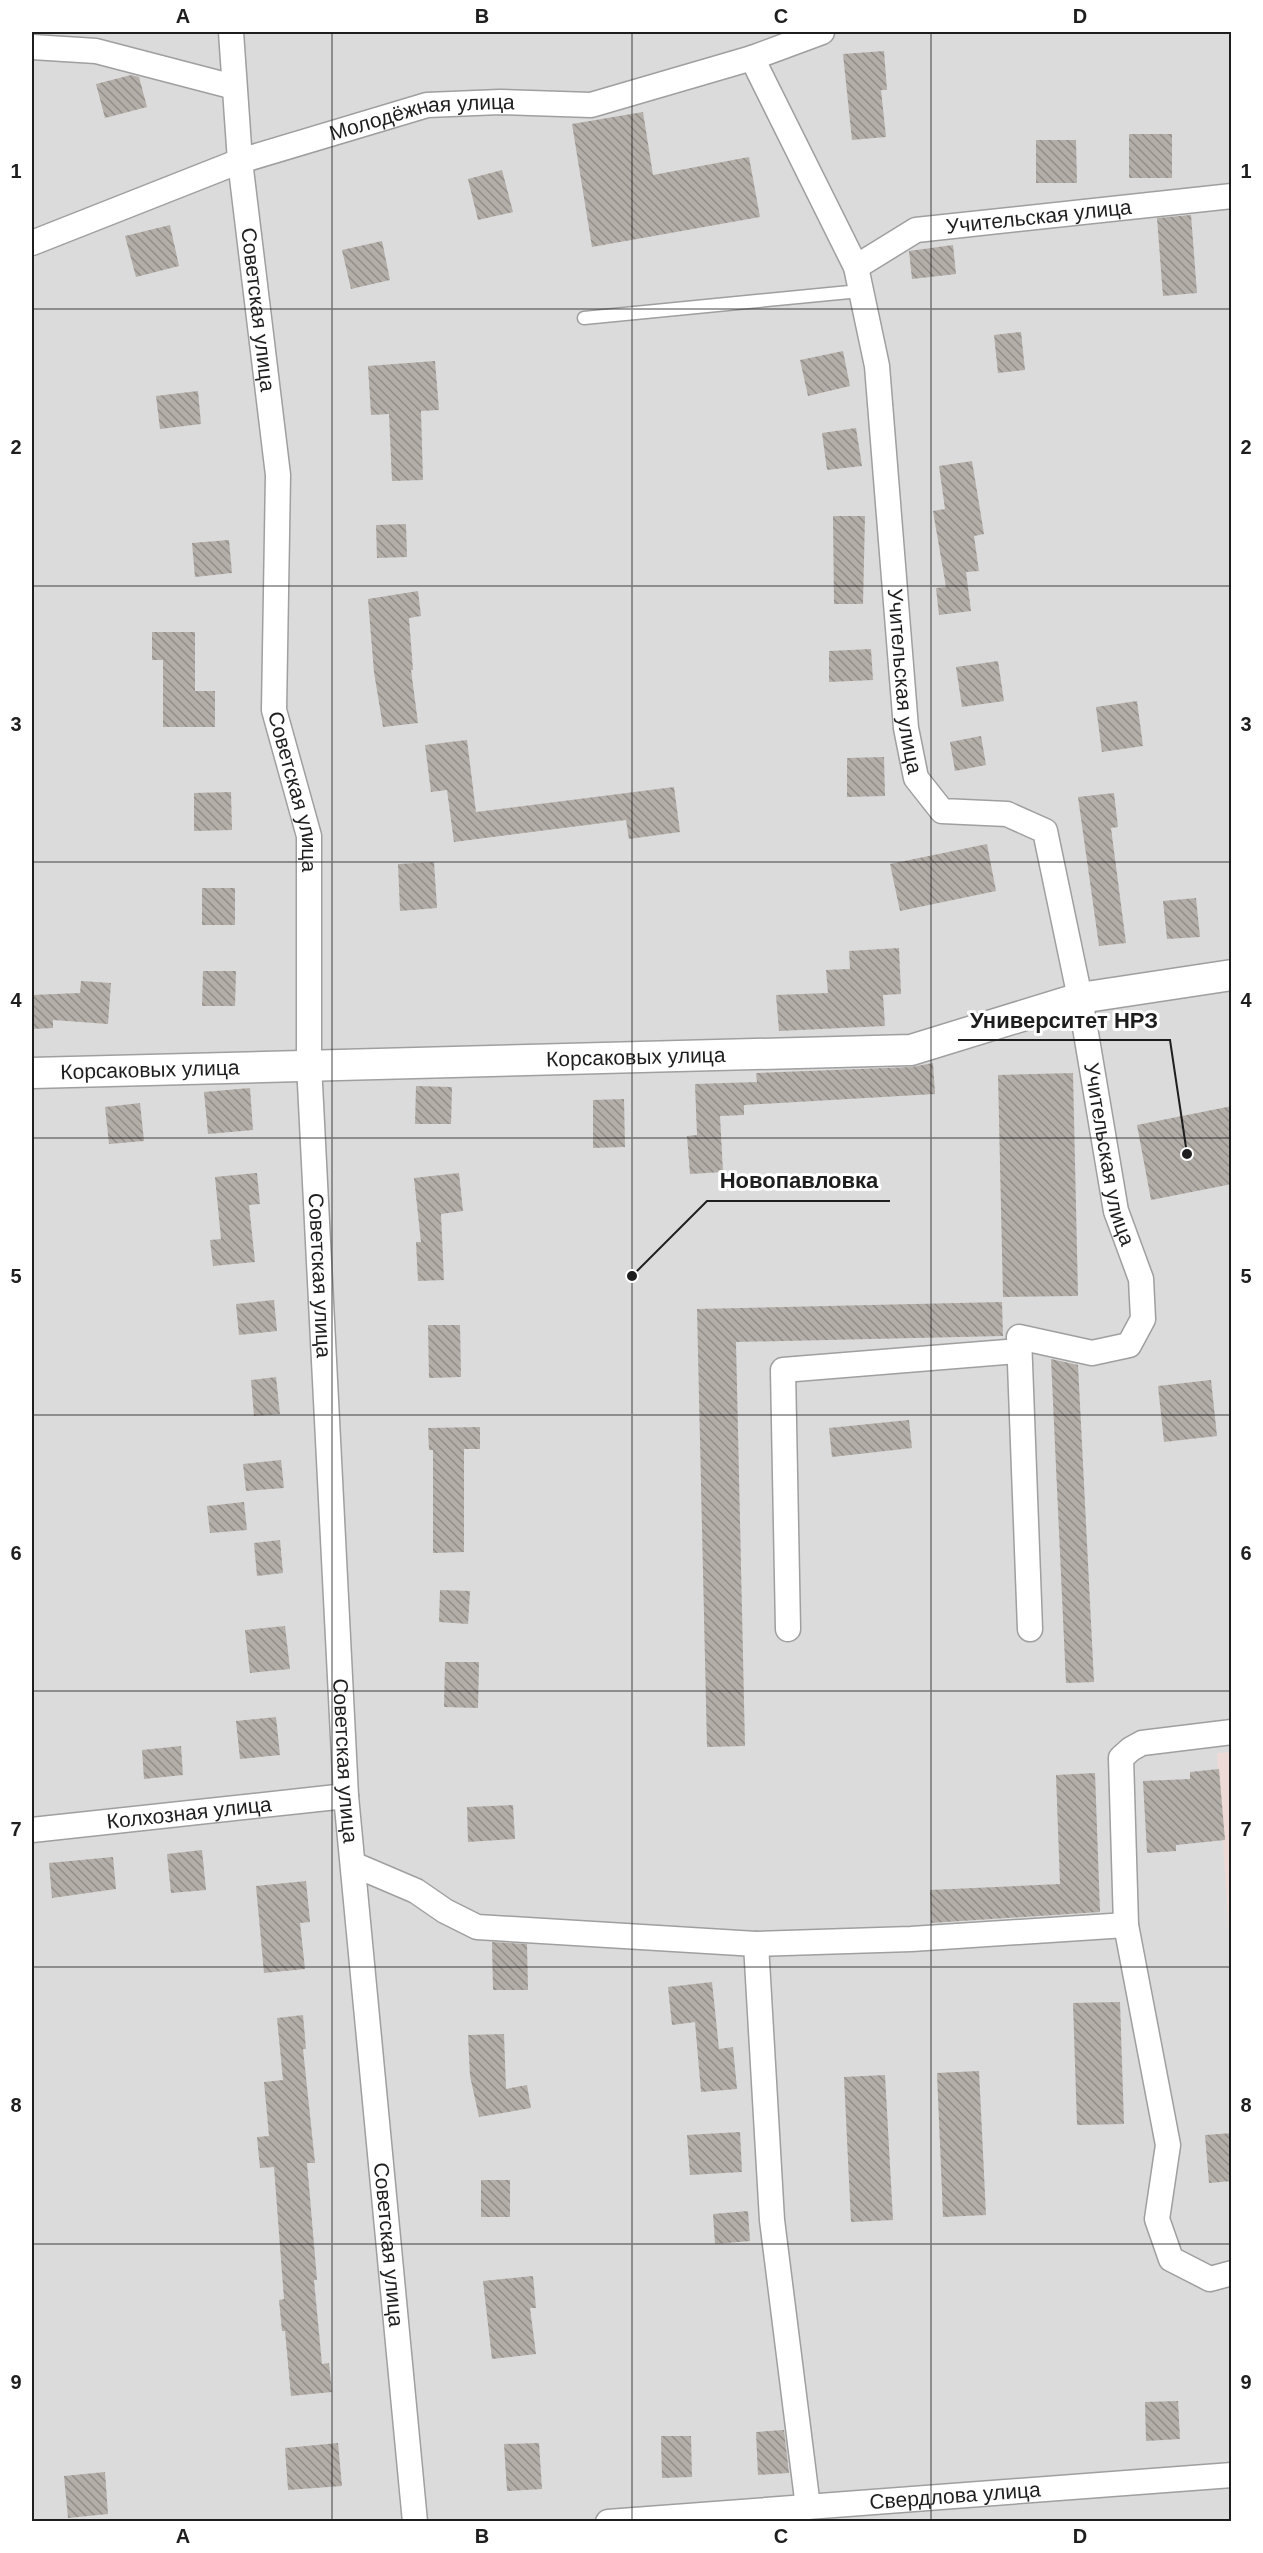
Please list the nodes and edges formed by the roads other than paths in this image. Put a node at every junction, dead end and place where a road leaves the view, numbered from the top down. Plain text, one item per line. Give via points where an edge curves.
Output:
1 (231, 32) edge
2 (822, 32) edge
3 (32, 47) edge
4 (752, 58) junction
5 (234, 87) junction
6 (240, 161) junction
7 (1232, 196) edge
8 (32, 243) edge
9 (856, 267) junction
10 (860, 291) junction
11 (584, 318) dead end
12 (1232, 975) edge
13 (1080, 998) junction
14 (309, 1064) junction
15 (32, 1073) edge
16 (1019, 1351) junction
17 (788, 1629) dead end
18 (1030, 1629) dead end
19 (1232, 1732) edge
20 (346, 1796) junction
21 (32, 1830) edge
22 (355, 1865) junction
23 (1126, 1925) junction
24 (756, 1944) junction
25 (1232, 2273) edge
26 (1232, 2475) edge
27 (808, 2507) junction
28 (416, 2522) edge
29 (608, 2522) edge

1 - 5 street, Советская улица
2 - 4 street, Молодёжная улица
3 - 5 street via 96,51
4 - 6 street, Молодёжная улица via 591,105 427,105
4 - 9 street, Учительская улица
5 - 6 street, Советская улица
6 - 8 street, Молодёжная улица
6 - 14 street, Советская улица via 278,475 274,710 309,836
7 - 9 street, Учительская улица via 916,230
9 - 10 street, Учительская улица
10 - 11 lane
10 - 13 street, Учительская улица via 877,366 906,728 916,778 942,812 1006,814 1045,831
12 - 13 street, Корсаковых улица
13 - 14 street, Корсаковых улица via 911,1050
13 - 16 street, Учительская улица via 1116,1211 1141,1279 1143,1319 1129,1345 1092,1353 1019,1337
14 - 15 street, Корсаковых улица
14 - 20 street, Советская улица
16 - 17 street via 783,1370
16 - 18 street
19 - 23 street via 1142,1743 1121,1758
20 - 21 street, Колхозная улица
20 - 22 street, Советская улица
22 - 24 street via 416,1891 477,1927
22 - 28 street, Советская улица
23 - 24 street
23 - 25 street via 1168,2145 1158,2219 1171,2259 1210,2279
24 - 27 street via 772,2220
26 - 27 street, Свердлова улица
27 - 29 street, Свердлова улица

